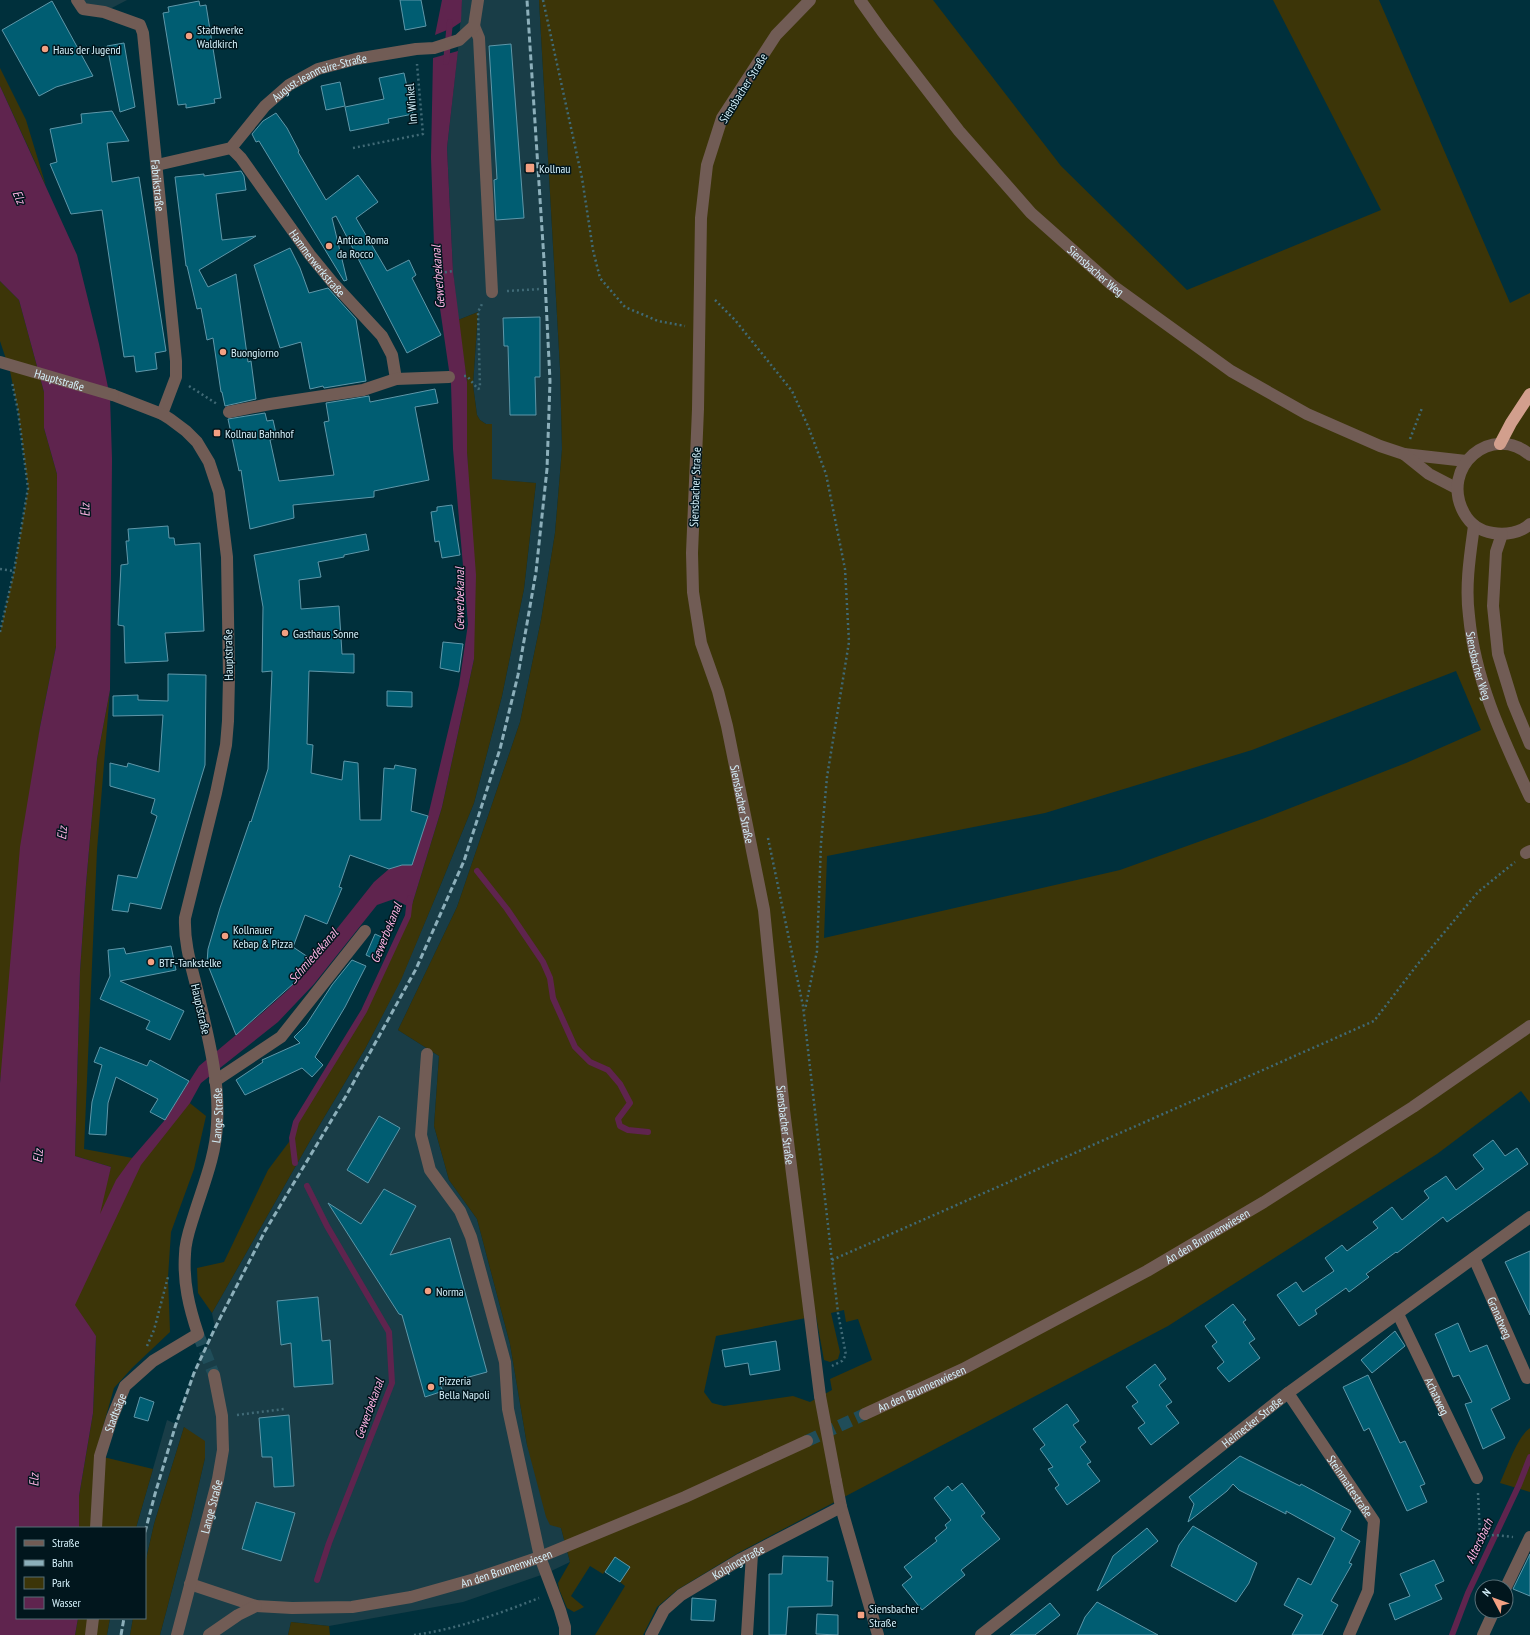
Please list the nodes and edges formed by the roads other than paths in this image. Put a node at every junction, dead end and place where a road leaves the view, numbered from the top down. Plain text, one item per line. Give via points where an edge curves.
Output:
1 (77, 0) edge
2 (478, 0) edge
3 (810, 0) edge
4 (860, 0) edge
5 (474, 26) junction
6 (232, 148) junction
7 (157, 165) junction
8 (492, 292) road end
9 (0, 362) edge
10 (449, 377) dead end
11 (396, 379) junction
12 (1530, 394) edge
13 (229, 412) road end
14 (162, 414) junction
15 (1500, 444) junction
16 (1404, 454) junction
17 (1530, 455) edge
18 (1466, 461) junction
19 (1456, 488) junction
20 (1530, 524) edge
21 (1474, 526) junction
22 (1502, 534) junction
23 (1530, 744) edge
24 (1530, 796) edge
25 (365, 931) dead end
26 (1530, 1026) edge
27 (427, 1054) dead end
28 (216, 1081) junction
29 (1530, 1217) edge
30 (1474, 1258) junction
31 (1398, 1314) junction
32 (198, 1334) joint
33 (214, 1375) tunnel mouth
34 (1526, 1378) dead end
35 (1288, 1393) junction
36 (865, 1414) tunnel mouth
37 (807, 1441) tunnel mouth
38 (1477, 1478) road end
39 (841, 1507) junction
40 (96, 1527) edge
41 (1529, 1538) edge
42 (752, 1554) junction
43 (540, 1557) junction
44 (1510, 1579) edge
45 (190, 1584) junction
46 (256, 1606) junction
47 (93, 1619) edge
48 (1490, 1619) edge
49 (91, 1635) edge
50 (177, 1635) edge
51 (209, 1635) edge
52 (565, 1635) edge
53 (651, 1635) edge
54 (747, 1635) edge
55 (878, 1635) edge
56 (981, 1635) edge
57 (1349, 1635) edge
58 (1483, 1635) edge

1 - 7 street, Fabrikstraße via 84,9 104,12 140,25 144,33
2 - 5 street
3 - 39 street, Siensbacher Straße, bridge via 776,35 722,118 707,165 701,218 698,409 692,553 693,592 700,643 718,691 727,726 764,910 784,1110 820,1396
4 - 16 street, Siensbacher Weg via 958,131 1031,213 1112,285 1231,371 1307,414
5 - 6 street, August-Jeanmaire-Straße via 459,40 434,48 356,59 318,69 289,85 265,106
5 - 8 street via 479,38
6 - 7 street
6 - 11 street, Hammerwerkstraße via 310,255 382,336 392,355
7 - 14 street, Fabrikstraße via 176,361 176,377
9 - 14 street, Hauptstraße, bridge via 113,395
10 - 11 street
11 - 13 street via 363,390
12 - 15 highway
14 - 28 street, Hauptstraße via 197,442 209,462 219,492 227,556 229,677 226,745 185,918 185,936
15 - 17 street via 1516,446
15 - 18 street via 1485,447
16 - 18 street, Siensbacher Weg
16 - 19 street, Siensbacher Weg via 1429,474
18 - 19 street via 1459,473
19 - 21 street via 1458,504
20 - 22 street via 1518,531
21 - 22 street via 1486,532
21 - 24 street, Siensbacher Weg via 1468,567 1468,616 1476,664 1497,725
22 - 23 street, Siensbacher Weg via 1496,552 1494,598 1498,654 1513,703
25 - 28 street, Lange Straße via 281,1037
26 - 36 street, An den Brunnenwiesen via 1413,1108 1264,1202 1147,1271 963,1368
27 - 43 street via 421,1135 430,1170 460,1210 471,1237 504,1362 508,1409
28 - 32 street, Lange Straße via 216,1132 211,1159 188,1233 185,1253 185,1281 189,1306
29 - 30 street, Heimecker Straße
30 - 31 street, Heimecker Straße
30 - 34 street, Granatweg
31 - 35 street, Heimecker Straße
31 - 38 street, Achatweg
32 - 40 street, Stadtsäge via 153,1361 125,1386 100,1456
33 - 45 street, Lange Straße via 222,1416 223,1450 218,1479
35 - 56 street, Heimecker Straße
35 - 57 street, Steinmattestraße via 1374,1521 1368,1591
37 - 43 street, An den Brunnenwiesen via 685,1497
39 - 42 street, Kolpingstraße
39 - 55 street, Siensbacher Straße
41 - 44 street
42 - 53 street, Kolpingstraße via 681,1595 664,1610
42 - 54 street
43 - 46 street, An den Brunnenwiesen via 411,1598 352,1607
43 - 52 street via 565,1626
45 - 46 street, An den Brunnenwiesen
45 - 50 street, Lange Straße
46 - 51 street
47 - 49 street
48 - 58 street

